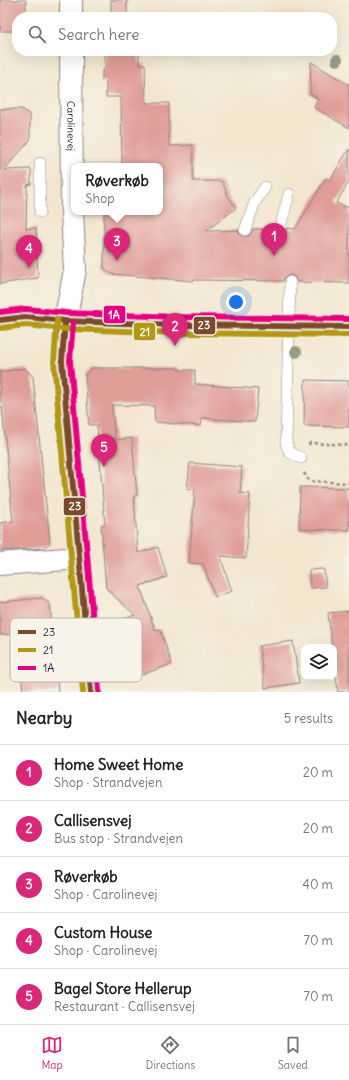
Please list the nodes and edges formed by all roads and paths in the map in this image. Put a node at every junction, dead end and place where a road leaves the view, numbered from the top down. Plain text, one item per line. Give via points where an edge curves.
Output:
1 (71, 0) edge
2 (71, 12) edge
3 (71, 56) edge
4 (40, 163) dead end
5 (72, 163) edge
6 (265, 187) dead end
7 (289, 194) dead end
8 (40, 212) dead end
9 (72, 215) edge
10 (280, 228) dead end
11 (245, 230) dead end
12 (290, 282) dead end
13 (0, 320) edge
14 (65, 320) junction
15 (289, 326) junction
16 (349, 327) edge
17 (349, 445) edge
18 (301, 458) junction
19 (349, 483) edge
20 (80, 558) junction
21 (0, 564) edge
22 (85, 618) edge
23 (90, 682) edge
24 (91, 692) edge

1 - 2 street
3 - 5 street, Carolinevej
4 - 8 lane
6 - 11 lane via 255,202
7 - 10 lane
9 - 14 street, Carolinevej via 75,270
12 - 15 lane
13 - 14 street
14 - 15 street
14 - 20 street, Carolinevej via 62,361
15 - 16 street
15 - 18 lane via 286,442 289,452
17 - 18 path via 310,443
18 - 19 path via 302,469 310,482
20 - 21 street
20 - 22 street, Carolinevej
23 - 24 street, Carolinevej

